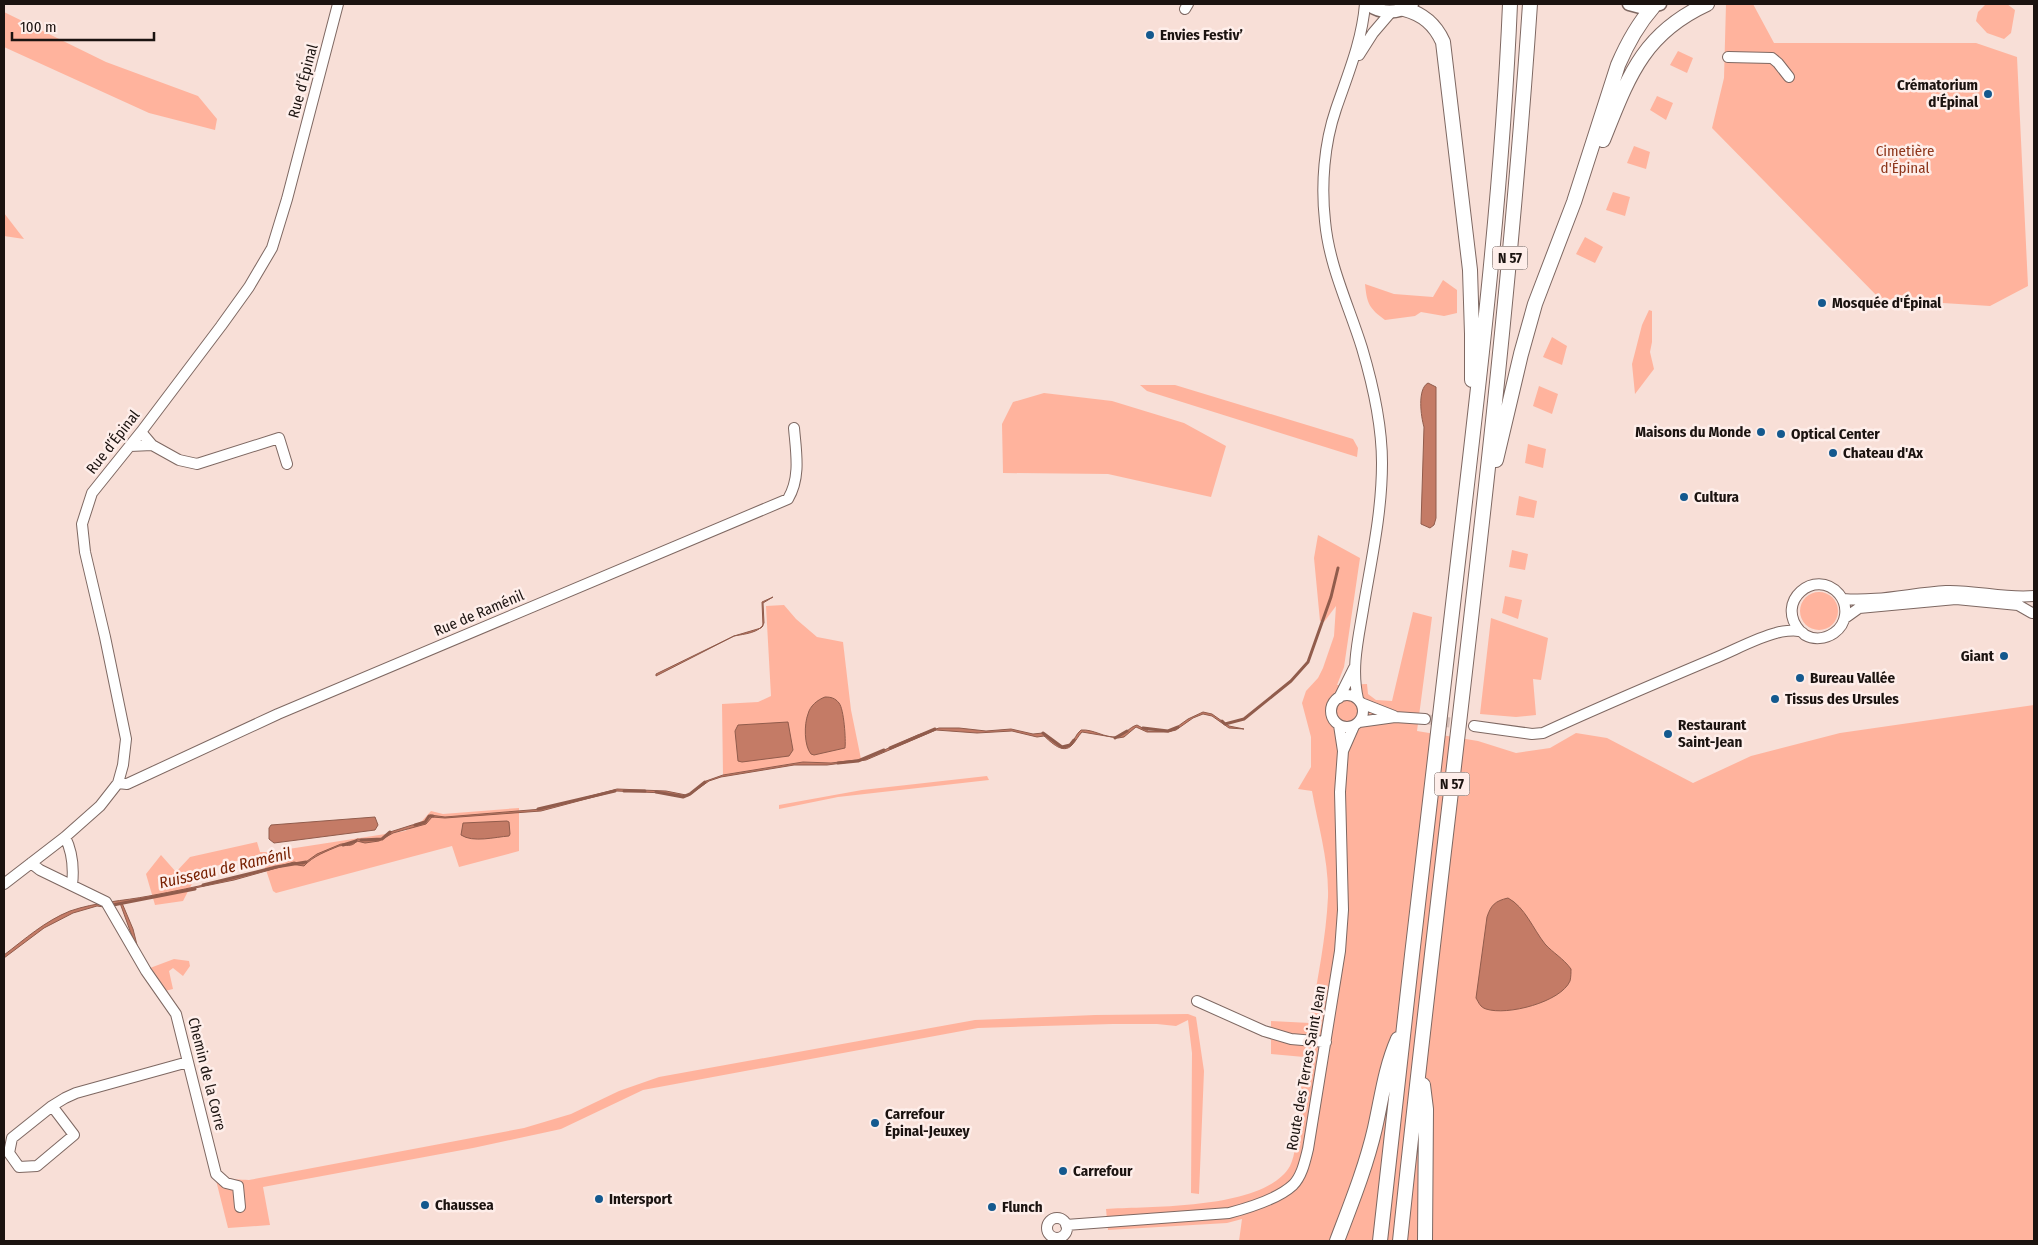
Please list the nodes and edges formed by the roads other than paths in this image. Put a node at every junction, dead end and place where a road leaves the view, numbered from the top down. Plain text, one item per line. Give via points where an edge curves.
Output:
1 (338, 4) edge
2 (1367, 4) edge
3 (1510, 4) edge
4 (1530, 4) edge
5 (1629, 4) edge
6 (1707, 4) edge
7 (1656, 5) edge
8 (1402, 8) edge
9 (1728, 57) dead end
10 (1353, 64) junction
11 (1788, 78) dead end
12 (1574, 202) junction
13 (1474, 423) junction
14 (794, 428) dead end
15 (141, 432) junction
16 (152, 445) junction
17 (130, 446) junction
18 (287, 464) dead end
19 (1484, 512) junction
20 (2034, 596) edge
21 (1843, 599) junction
22 (1792, 616) junction
23 (2033, 616) edge
24 (1845, 618) junction
25 (1800, 631) junction
26 (1776, 633) junction
27 (1354, 667) junction
28 (1339, 698) junction
29 (1359, 701) junction
30 (1394, 717) junction
31 (1425, 719) tunnel mouth
32 (1339, 725) junction
33 (1474, 726) tunnel mouth
34 (1355, 727) junction
35 (1343, 751) junction
36 (118, 784) junction
37 (65, 837) junction
38 (31, 863) junction
39 (4, 884) edge
40 (72, 886) junction
41 (1197, 1001) dead end
42 (1403, 1027) junction
43 (1326, 1042) junction
44 (1420, 1057) junction
45 (188, 1062) junction
46 (52, 1106) junction
47 (240, 1207) dead end
48 (1066, 1225) dead end
49 (1337, 1241) edge
50 (1380, 1241) edge
51 (1400, 1241) edge
52 (1425, 1241) edge

1 - 15 street, Rue d’Épinal via 272,248 243,295
2 - 8 main road via 1377,10
2 - 10 street
3 - 13 highway, N 57 via 1496,226
4 - 19 highway, N 57
5 - 7 main road via 1644,8
6 - 12 highway via 1669,27 1640,59
7 - 12 highway via 1644,17 1618,65
8 - 10 street via 1373,33
8 - 13 highway via 1417,12 1427,20 1437,29 1443,42 1470,270
9 - 11 street via 1772,58
10 - 27 street via 1335,111 1324,189 1331,258 1374,393 1382,460 1382,497
12 - 19 highway via 1535,304
13 - 42 highway, N 57
14 - 36 street, Rue de Raménil via 797,468 788,499 278,714 127,784
15 - 16 street
15 - 17 street, Rue d’Épinal
16 - 17 street
16 - 18 street via 179,460 197,464 279,438
17 - 36 street, Rue d’Épinal via 92,493 82,524 85,552 126,739
19 - 44 highway, N 57
20 - 21 street via 2020,598 1946,591
20 - 23 street
21 - 22 street via 1831,587 1814,584 1799,592 1794,599
21 - 24 street
22 - 25 street
22 - 26 street
23 - 24 street via 2018,605 1956,599 1859,608
24 - 25 street via 1838,630 1826,637 1812,637
25 - 26 street
26 - 33 street via 1543,733
27 - 28 street
27 - 29 street
28 - 29 street via 1350,696
28 - 32 street via 1331,712
29 - 30 street
29 - 34 street via 1363,713
30 - 31 street
30 - 34 street
32 - 34 street
32 - 35 street, Route des Terres Saint Jean
34 - 35 street, Route des Terres Saint Jean
35 - 43 street, Route des Terres Saint Jean via 1340,792 1343,910
36 - 37 street, Rue d’Épinal via 100,806
37 - 38 street, Rue d’Épinal
37 - 40 street via 74,868
38 - 39 street, Rue d’Épinal
38 - 40 street, Chemin de la Corre
40 - 45 street, Chemin de la Corre via 109,906 146,971 176,1014
41 - 43 street via 1264,1031 1291,1039
42 - 49 highway via 1388,1060 1375,1129
42 - 50 highway, N 57
43 - 48 street, Route des Terres Saint Jean via 1305,1162 1293,1185 1255,1205 1229,1213
44 - 51 highway, N 57
44 - 52 highway via 1426,1108
45 - 46 street via 76,1093
45 - 47 street, Chemin de la Corre via 216,1174 226,1183 238,1186
46 - 46 street via 12,1138 8,1153 19,1167 37,1166 74,1135

